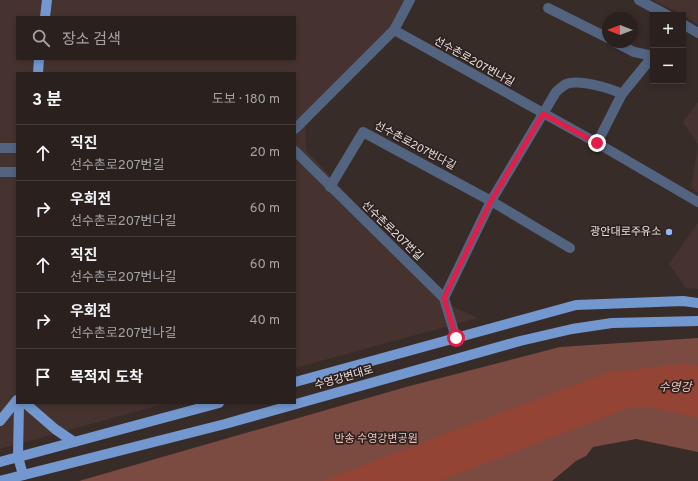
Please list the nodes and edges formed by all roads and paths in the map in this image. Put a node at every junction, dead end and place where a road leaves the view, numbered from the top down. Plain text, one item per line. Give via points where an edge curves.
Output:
1 (47, 0) edge
2 (410, 0) edge
3 (639, 0) edge
4 (548, 8) dead end
5 (661, 12) edge
6 (45, 16) edge
7 (686, 26) edge
8 (394, 30) junction
9 (698, 33) edge
10 (602, 35) edge
11 (626, 48) edge
12 (650, 55) edge
13 (39, 60) edge
14 (650, 60) edge
15 (38, 72) edge
16 (622, 94) junction
17 (543, 114) junction
18 (296, 128) edge
19 (597, 143) junction
20 (0, 148) edge
21 (16, 148) edge
22 (296, 152) edge
23 (0, 172) edge
24 (16, 172) edge
25 (330, 187) junction
26 (491, 201) junction
27 (698, 202) edge
28 (570, 248) dead end
29 (444, 298) junction
30 (698, 303) edge
31 (698, 321) edge
32 (456, 338) junction
33 (296, 382) edge
34 (16, 401) edge
35 (19, 404) edge
36 (27, 404) edge
37 (215, 404) edge
38 (0, 420) edge
39 (74, 442) junction
40 (18, 457) junction
41 (0, 462) edge
42 (23, 475) junction
43 (0, 481) edge

1 - 6 main road
2 - 8 street
3 - 5 street
4 - 10 street
7 - 9 street
8 - 17 street, 선수촌로207번나길
8 - 18 street
11 - 12 street
13 - 15 main road
14 - 16 street
16 - 17 street via 576,82 566,84 556,92
16 - 19 street
17 - 19 street, 선수촌로207번나길
17 - 26 street
19 - 27 street, 선수촌로207번나길
20 - 21 street
22 - 25 street, 선수촌로207번길
23 - 24 street
25 - 26 street, 선수촌로207번다길 via 363,132
25 - 29 street, 선수촌로207번길
26 - 28 street, 선수촌로207번다길
26 - 29 street
29 - 32 street, 선수촌로207번길
30 - 32 main road, 수영강변대로 via 683,301 576,305
31 - 42 main road, 수영강변대로 via 612,323 572,329 520,341 225,424
32 - 33 main road, 수영강변대로
34 - 38 main road
35 - 40 main road
36 - 39 main road
37 - 39 main road
39 - 40 main road
40 - 41 main road
40 - 42 main road
42 - 43 main road, 수영강변대로

